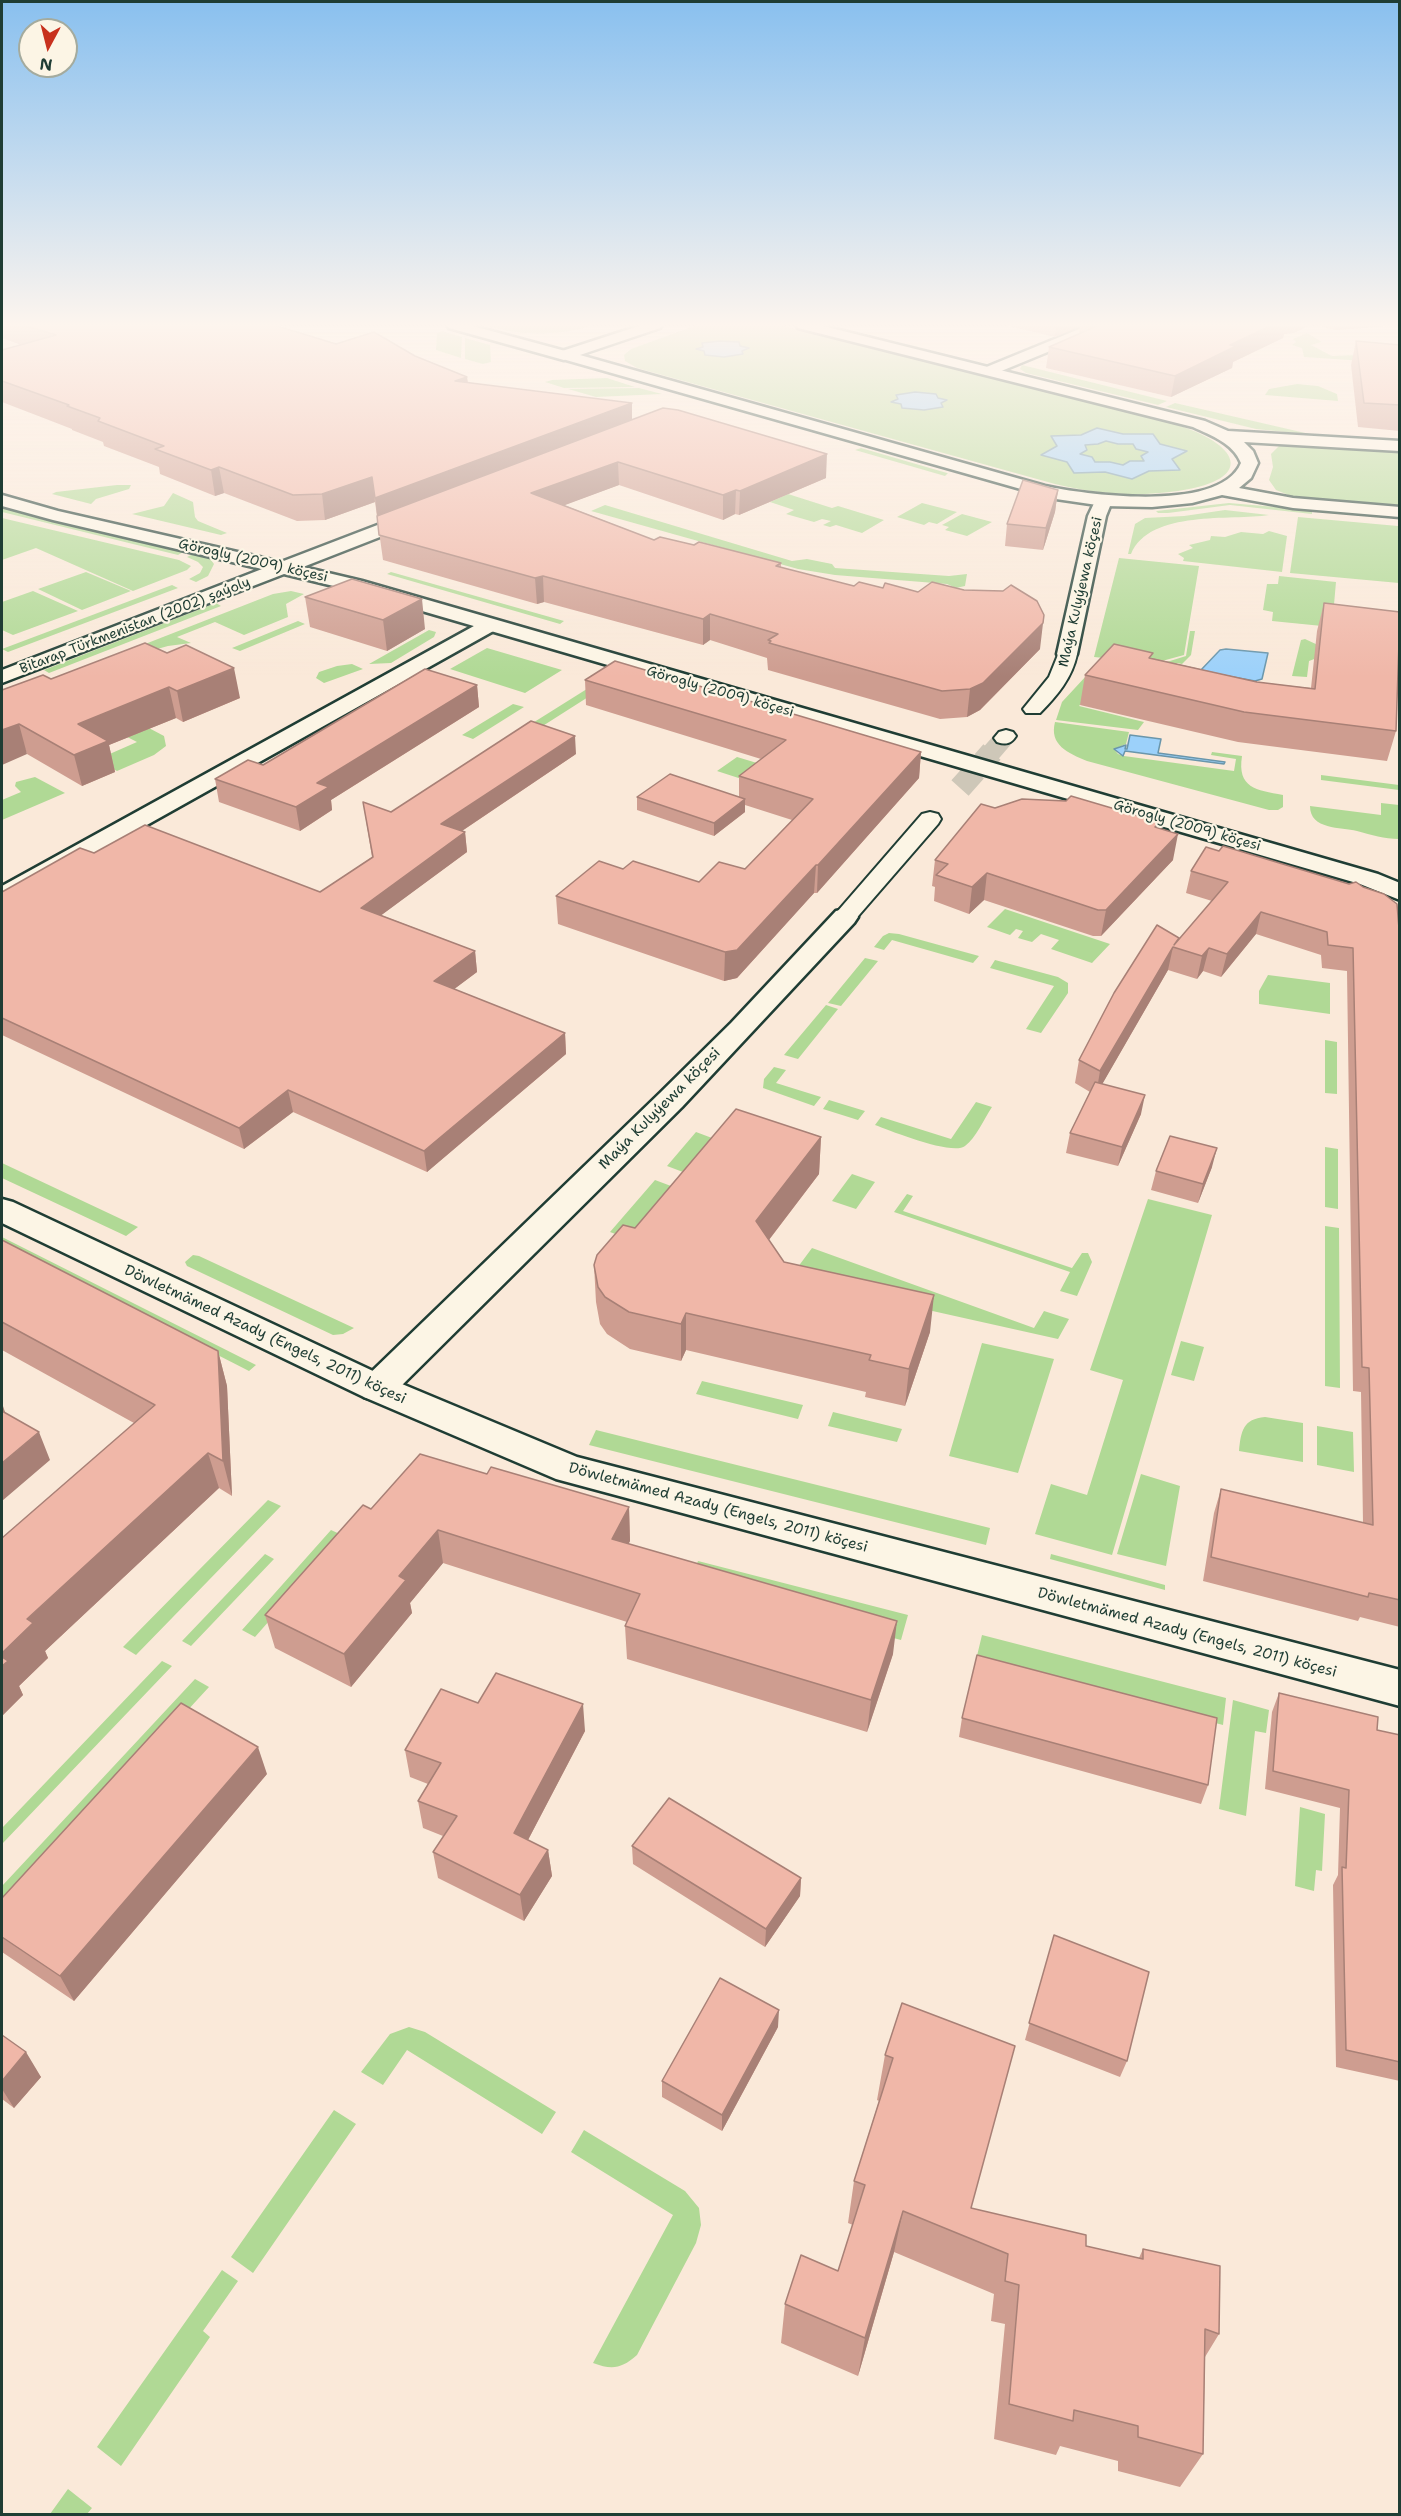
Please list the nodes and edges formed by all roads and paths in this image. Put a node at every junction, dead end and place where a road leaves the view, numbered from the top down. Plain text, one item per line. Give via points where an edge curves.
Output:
1 (873, 442) edge
2 (1235, 442) edge
3 (1348, 442) edge
4 (1400, 446) edge
5 (2, 487) edge
6 (1221, 490) junction
7 (2, 500) edge
8 (1103, 501) junction
9 (429, 506) edge
10 (1400, 512) edge
11 (282, 562) junction
12 (490, 626) junction
13 (1067, 654) joint
14 (2, 664) edge
15 (2, 677) edge
16 (1017, 725) tunnel mouth
17 (937, 812) tunnel mouth
18 (1400, 876) edge
19 (1400, 892) edge
20 (2, 896) edge
21 (845, 917) joint
22 (2, 1210) edge
23 (377, 1388) junction
24 (1400, 1688) edge

1 - 8 street via 1041,490
2 - 6 street via 1245,450 1251,465 1249,472
3 - 4 street
5 - 11 street, Görogly (2009) köçesi
6 - 8 street via 1169,501
6 - 10 street via 1293,503
7 - 11 street, Görogly (2009) köçesi via 53,515
8 - 13 street, Maýa Kulyýewa köçesi
9 - 11 street, Bitarap Türkmenistan (2002) şaýoly
11 - 12 street, Görogly (2009) köçesi
11 - 14 street, Bitarap Türkmenistan (2002) şaýoly
11 - 15 street, Bitarap Türkmenistan (2002) şaýoly
11 - 18 street, Görogly (2009) köçesi via 370,578 1226,821
12 - 19 street, Görogly (2009) köçesi via 1325,866
12 - 20 street
13 - 16 street, Maýa Kulyýewa köçesi via 1056,684
17 - 21 street, Maýa Kulyýewa köçesi
21 - 23 street, Maýa Kulyýewa köçesi via 678,1092
22 - 23 street, Döwletmämed Azady (Engels, 2011) köçesi
23 - 24 street, Döwletmämed Azady (Engels, 2011) köçesi via 523,1451 612,1482

